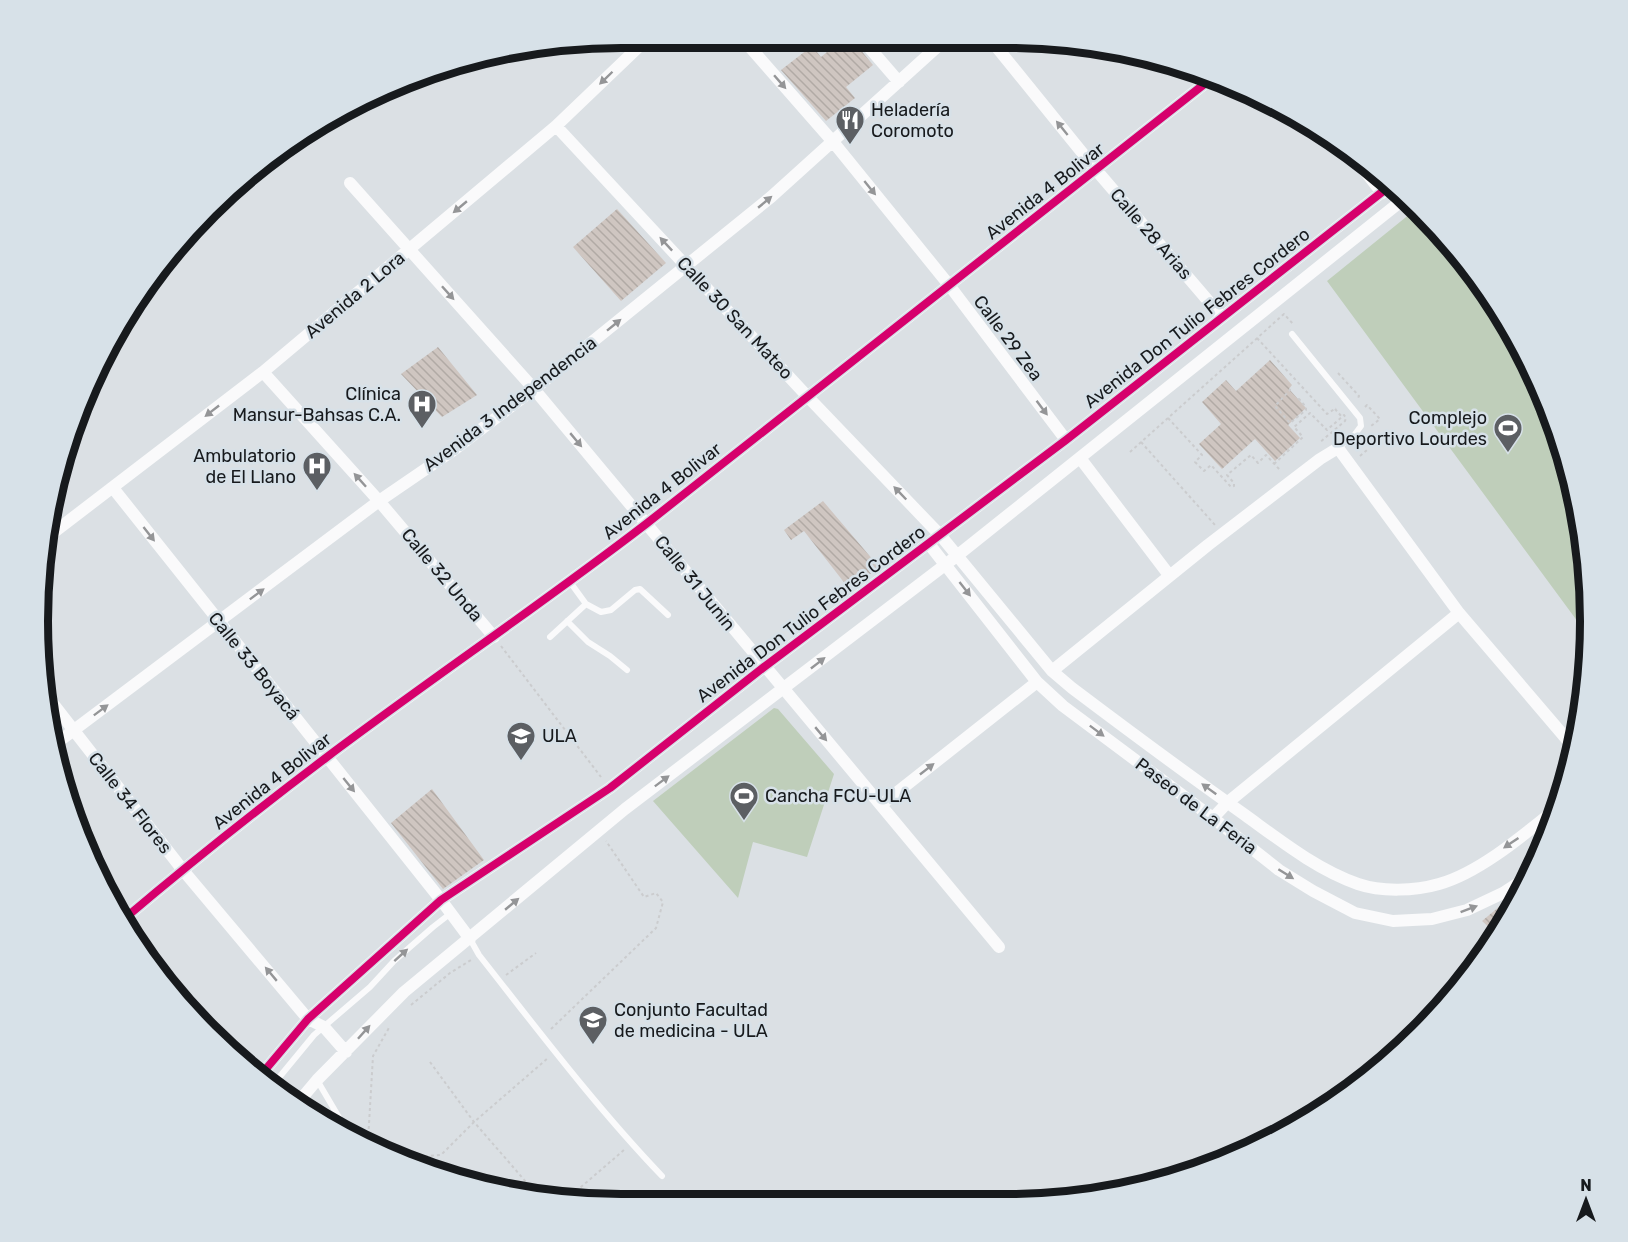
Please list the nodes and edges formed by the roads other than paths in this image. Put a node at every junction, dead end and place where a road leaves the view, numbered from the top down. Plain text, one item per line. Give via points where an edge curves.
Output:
1 (638, 48) edge
2 (751, 48) edge
3 (870, 48) edge
4 (935, 48) edge
5 (997, 48) edge
6 (899, 82) junction
7 (1205, 84) edge
8 (556, 126) junction
9 (834, 142) junction
10 (1097, 171) junction
11 (350, 183) dead end
12 (1385, 190) edge
13 (1399, 203) edge
14 (410, 249) junction
15 (687, 266) junction
16 (949, 285) junction
17 (1222, 317) junction
18 (1292, 334) dead end
19 (263, 372) junction
20 (534, 389) junction
21 (807, 396) junction
22 (1066, 440) junction
23 (1338, 448) junction
24 (1080, 458) junction
25 (112, 488) junction
26 (379, 501) junction
27 (646, 524) junction
28 (55, 531) edge
29 (941, 536) junction
30 (929, 544) junction
31 (958, 555) junction
32 (945, 563) junction
33 (1169, 575) junction
34 (570, 582) junction
35 (586, 604) junction
36 (1459, 613) junction
37 (668, 615) dead end
38 (567, 621) junction
39 (219, 623) junction
40 (494, 637) junction
41 (550, 638) dead end
42 (764, 667) junction
43 (627, 670) dead end
44 (1052, 671) junction
45 (1037, 682) junction
46 (784, 689) junction
47 (55, 706) edge
48 (74, 731) junction
49 (61, 740) edge
50 (1567, 740) edge
51 (327, 757) junction
52 (1227, 803) junction
53 (881, 805) junction
54 (1545, 817) edge
55 (1213, 818) junction
56 (182, 869) junction
57 (1515, 885) edge
58 (441, 900) junction
59 (451, 913) junction
60 (129, 915) edge
61 (470, 939) junction
62 (999, 947) dead end
63 (308, 1019) junction
64 (324, 1027) junction
65 (346, 1052) junction
66 (265, 1070) edge
67 (277, 1080) edge
68 (317, 1080) junction
69 (303, 1097) edge
70 (341, 1121) edge
71 (662, 1176) dead end

1 -> 8 street, Avenida 2 Lora
2 -> 9 street, Calle 29 Zea
3 - 6 street
4 - 6 street, Avenida 3 Independencia
10 -> 5 street, Calle 28 Arias
6 - 9 street, Avenida 3 Independencia
7 - 10 street, Avenida 4 Bolivar
8 -> 14 street, Avenida 2 Lora
15 -> 8 street, Calle 30 San Mateo
15 -> 9 street, Avenida 3 Independencia
9 -> 16 street, Calle 29 Zea
10 - 16 street, Avenida 4 Bolivar
10 - 17 street, Calle 28 Arias
11 - 14 street, Calle 31 Junin
12 - 17 street, Avenida Don Tulio Febres Cordero
13 - 24 street, Avenida Don Tulio Febres Cordero
14 - 19 street, Avenida 2 Lora
14 -> 20 street, Calle 31 Junin
20 -> 15 street, Avenida 3 Independencia
15 - 21 street, Calle 30 San Mateo
16 - 21 street, Avenida 4 Bolivar
16 -> 22 street, Calle 29 Zea
17 - 22 street, Avenida Don Tulio Febres Cordero
18 - 23 lane via 1360,418 1355,434
19 -> 25 street, Avenida 2 Lora
26 -> 19 street, Calle 32 Unda
20 - 26 street, Avenida 3 Independencia
20 -> 27 street, Calle 31 Junin
21 - 27 street, Avenida 4 Bolivar
29 -> 21 street, Calle 30 San Mateo
22 - 29 street, Avenida Don Tulio Febres Cordero
23 - 33 street
23 - 36 street
24 - 31 street, Avenida Don Tulio Febres Cordero
24 - 33 street
25 - 28 street, Avenida 2 Lora
25 -> 39 street, Calle 33 Boyacá
39 -> 26 street, Avenida 3 Independencia
26 - 40 street, Calle 32 Unda
27 - 34 street, Avenida 4 Bolivar
27 - 42 street, Calle 31 Junin
29 - 30 street, Avenida Don Tulio Febres Cordero
29 - 31 street, Calle 30 San Mateo
30 - 32 street, Paseo de La Feria
30 - 42 street, Avenida Don Tulio Febres Cordero
31 - 32 street, Avenida Don Tulio Febres Cordero
31 - 44 street
32 -> 45 street, Paseo de La Feria
46 -> 32 street, Avenida Don Tulio Febres Cordero
33 - 44 street
34 - 35 lane
34 - 40 street, Avenida 4 Bolivar
35 - 37 lane via 602,612 611,610 640,589
35 - 38 lane
36 - 50 street
36 - 52 street
38 - 41 lane
38 - 43 lane
48 -> 39 street, Avenida 3 Independencia
39 - 51 street, Calle 33 Boyacá
40 - 51 street, Avenida 4 Bolivar
42 - 46 street, Calle 31 Junin
42 - 58 street, Avenida Don Tulio Febres Cordero via 610,788
52 -> 44 street, Paseo de La Feria
53 -> 45 street
45 -> 55 street, Paseo de La Feria via 1063,706
46 -> 53 street, Calle 31 Junin
61 -> 46 street, Avenida Don Tulio Febres Cordero via 625,809
47 - 48 street, Calle 34 Flores
48 - 49 street, Avenida 3 Independencia
48 - 56 street, Calle 34 Flores
51 - 56 street, Avenida 4 Bolivar
51 -> 58 street, Calle 33 Boyacá
54 -> 52 street, Paseo de La Feria via 1472,870 1440,884 1403,890 1360,885 1326,871
52 - 55 street
53 - 62 street, Calle 31 Junin
55 -> 57 street, Paseo de La Feria via 1279,870 1355,913 1393,921 1432,919 1467,910
56 - 60 street, Avenida 4 Bolivar
63 -> 56 street, Calle 34 Flores
58 - 59 street, Calle 33 Boyacá
58 - 63 street, Avenida Don Tulio Febres Cordero
59 - 61 street, Calle 33 Boyacá
64 -> 59 lane
65 -> 61 street, Avenida Don Tulio Febres Cordero via 404,992
61 - 71 lane via 555,1052
63 - 64 street
63 - 66 street, Avenida Don Tulio Febres Cordero
64 - 65 street
64 - 67 lane
65 - 68 street, Avenida Don Tulio Febres Cordero
68 - 69 street, Avenida Don Tulio Febres Cordero
68 - 70 lane

